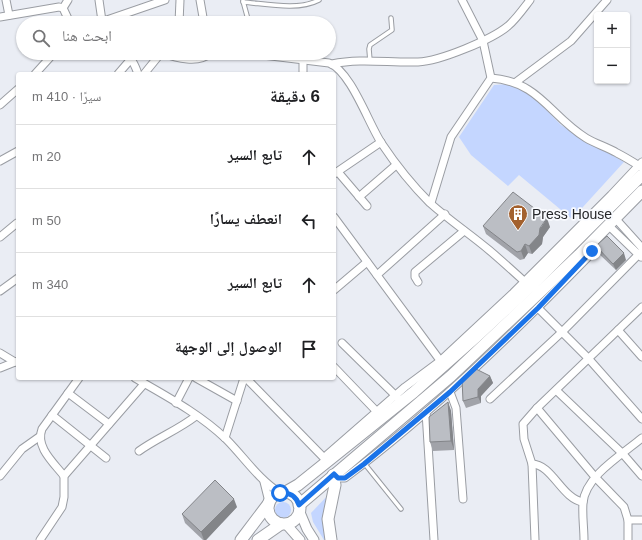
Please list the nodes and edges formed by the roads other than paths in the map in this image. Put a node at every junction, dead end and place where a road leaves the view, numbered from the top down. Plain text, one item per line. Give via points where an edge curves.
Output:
1 (6, 0) edge
2 (68, 0) edge
3 (99, 0) edge
4 (165, 0) edge
5 (180, 0) edge
6 (200, 0) edge
7 (319, 0) edge
8 (462, 0) edge
9 (530, 0) edge
10 (607, 0) edge
11 (243, 1) edge
12 (63, 8) junction
13 (9, 15) junction
14 (67, 16) edge
15 (100, 16) edge
16 (118, 16) edge
17 (179, 16) edge
18 (203, 16) edge
19 (247, 16) edge
20 (0, 17) edge
21 (391, 18) dead end
22 (483, 41) junction
23 (47, 60) edge
24 (130, 60) edge
25 (131, 60) edge
26 (156, 60) edge
27 (290, 60) edge
28 (370, 61) junction
29 (303, 62) junction
30 (332, 64) junction
31 (36, 72) edge
32 (120, 72) edge
33 (137, 72) edge
34 (146, 72) edge
35 (303, 72) edge
36 (491, 78) junction
37 (516, 82) junction
38 (16, 91) edge
39 (0, 104) edge
40 (381, 142) junction
41 (16, 155) edge
42 (0, 161) edge
43 (396, 165) junction
44 (641, 167) edge
45 (336, 173) edge
46 (642, 191) edge
47 (359, 196) junction
48 (431, 203) junction
49 (367, 206) dead end
50 (445, 214) junction
51 (336, 220) edge
52 (612, 222) junction
53 (16, 223) dead end
54 (464, 231) junction
55 (0, 237) edge
56 (594, 240) junction
57 (641, 253) edge
58 (367, 262) junction
59 (377, 276) junction
60 (16, 279) edge
61 (418, 282) dead end
62 (527, 284) junction
63 (336, 288) edge
64 (0, 291) edge
65 (538, 308) junction
66 (642, 308) edge
67 (618, 330) junction
68 (562, 332) junction
69 (342, 343) dead end
70 (0, 353) edge
71 (642, 357) edge
72 (588, 358) junction
73 (16, 361) edge
74 (16, 362) edge
75 (442, 363) junction
76 (0, 368) edge
77 (336, 369) edge
78 (78, 380) edge
79 (138, 380) edge
80 (188, 380) edge
81 (200, 380) edge
82 (244, 380) edge
83 (247, 380) edge
84 (144, 384) junction
85 (557, 391) junction
86 (450, 392) junction
87 (68, 393) junction
88 (399, 399) junction
89 (490, 399) dead end
90 (237, 401) junction
91 (176, 403) junction
92 (537, 408) junction
93 (426, 412) junction
94 (52, 415) junction
95 (380, 415) junction
96 (196, 416) junction
97 (642, 419) edge
98 (109, 424) junction
99 (39, 437) junction
100 (225, 438) junction
101 (642, 438) edge
102 (91, 445) junction
103 (139, 451) dead end
104 (623, 454) junction
105 (106, 458) dead end
106 (326, 459) junction
107 (364, 464) junction
108 (532, 464) junction
109 (333, 475) junction
110 (0, 476) edge
111 (64, 476) junction
112 (642, 476) edge
113 (595, 477) junction
114 (345, 478) junction
115 (263, 480) junction
116 (334, 488) junction
117 (282, 493) junction
118 (464, 499) dead end
119 (269, 502) junction
120 (583, 502) junction
121 (299, 507) junction
122 (401, 509) dead end
123 (628, 520) junction
124 (642, 520) edge
125 (284, 524) junction
126 (40, 540) edge
127 (241, 540) edge
128 (258, 540) edge
129 (300, 540) edge
130 (314, 540) edge
131 (331, 540) edge
132 (434, 540) edge
133 (535, 540) edge
134 (584, 540) edge
135 (628, 540) edge

1 - 13 street
2 - 12 street
3 - 15 street
4 - 16 street
5 - 17 street
6 - 18 street
7 - 11 lane via 298,5
8 - 22 street
9 - 22 street via 520,15 507,27
10 - 37 street via 571,40
11 - 19 lane
12 - 13 street via 54,7
12 - 14 street
13 - 20 street
21 - 28 lane via 392,30 370,45
22 - 28 street via 428,61
22 - 36 street
23 - 31 street
24 - 32 street
25 - 33 street
26 - 34 street
27 - 29 street
28 - 30 street
29 - 30 street
29 - 35 street
30 - 40 street via 355,91
36 - 37 street
36 - 48 street via 451,137
37 - 44 street via 540,97 587,139
38 - 39 street
40 - 43 street
40 - 45 street
41 - 42 street
43 - 47 street
43 - 48 street
44 - 62 main road
45 - 47 street
46 - 52 main road
47 - 49 street
48 - 50 street
50 - 54 street
50 - 59 street
51 - 58 street
52 - 56 main road
52 - 57 street
53 - 55 street
54 - 61 street via 415,272
54 - 62 street
56 - 65 street via 591,254
56 - 109 main road via 451,376
57 - 68 street
58 - 59 street
58 - 63 street
59 - 75 street
60 - 64 street
62 - 75 main road
65 - 68 street
65 - 86 street
66 - 67 street
67 - 71 street
67 - 72 street
68 - 72 street
68 - 89 street
69 - 88 street
70 - 73 street
72 - 85 street
72 - 97 street
74 - 76 street
75 - 88 main road
77 - 95 street
78 - 87 street
79 - 84 street
80 - 91 street
81 - 90 street
82 - 90 street
83 - 106 street
84 - 91 street
84 - 98 street
85 - 92 street
85 - 104 street
86 - 93 street
86 - 118 street via 456,408
87 - 94 street
87 - 98 street
88 - 95 main road
90 - 100 street
91 - 96 street
92 - 108 street via 523,424 524,439
92 - 113 street
93 - 107 street
93 - 132 street
94 - 99 street
94 - 102 street
95 - 106 main road
96 - 100 street
96 - 103 street
98 - 102 street
99 - 110 street via 22,450
99 - 111 street via 41,445
100 - 115 street
101 - 104 street
102 - 105 street
102 - 111 street
104 - 112 street
104 - 113 street
106 - 117 main road via 298,485
107 - 114 street
107 - 122 lane
108 - 120 street via 541,466 573,499
108 - 133 street
109 - 114 street
109 - 116 main road
109 - 121 main road
111 - 126 street via 62,507
113 - 120 street via 586,488
113 - 123 street via 620,502
114 - 116 street
115 - 117 street
115 - 119 street
116 - 131 main road via 328,519
117 - 119 main road
117 - 121 main road via 294,496
119 - 125 main road via 269,514
119 - 127 main road
120 - 134 street
121 - 125 main road via 295,519
121 - 130 street
123 - 124 street
123 - 135 street
125 - 128 main road
125 - 129 street

